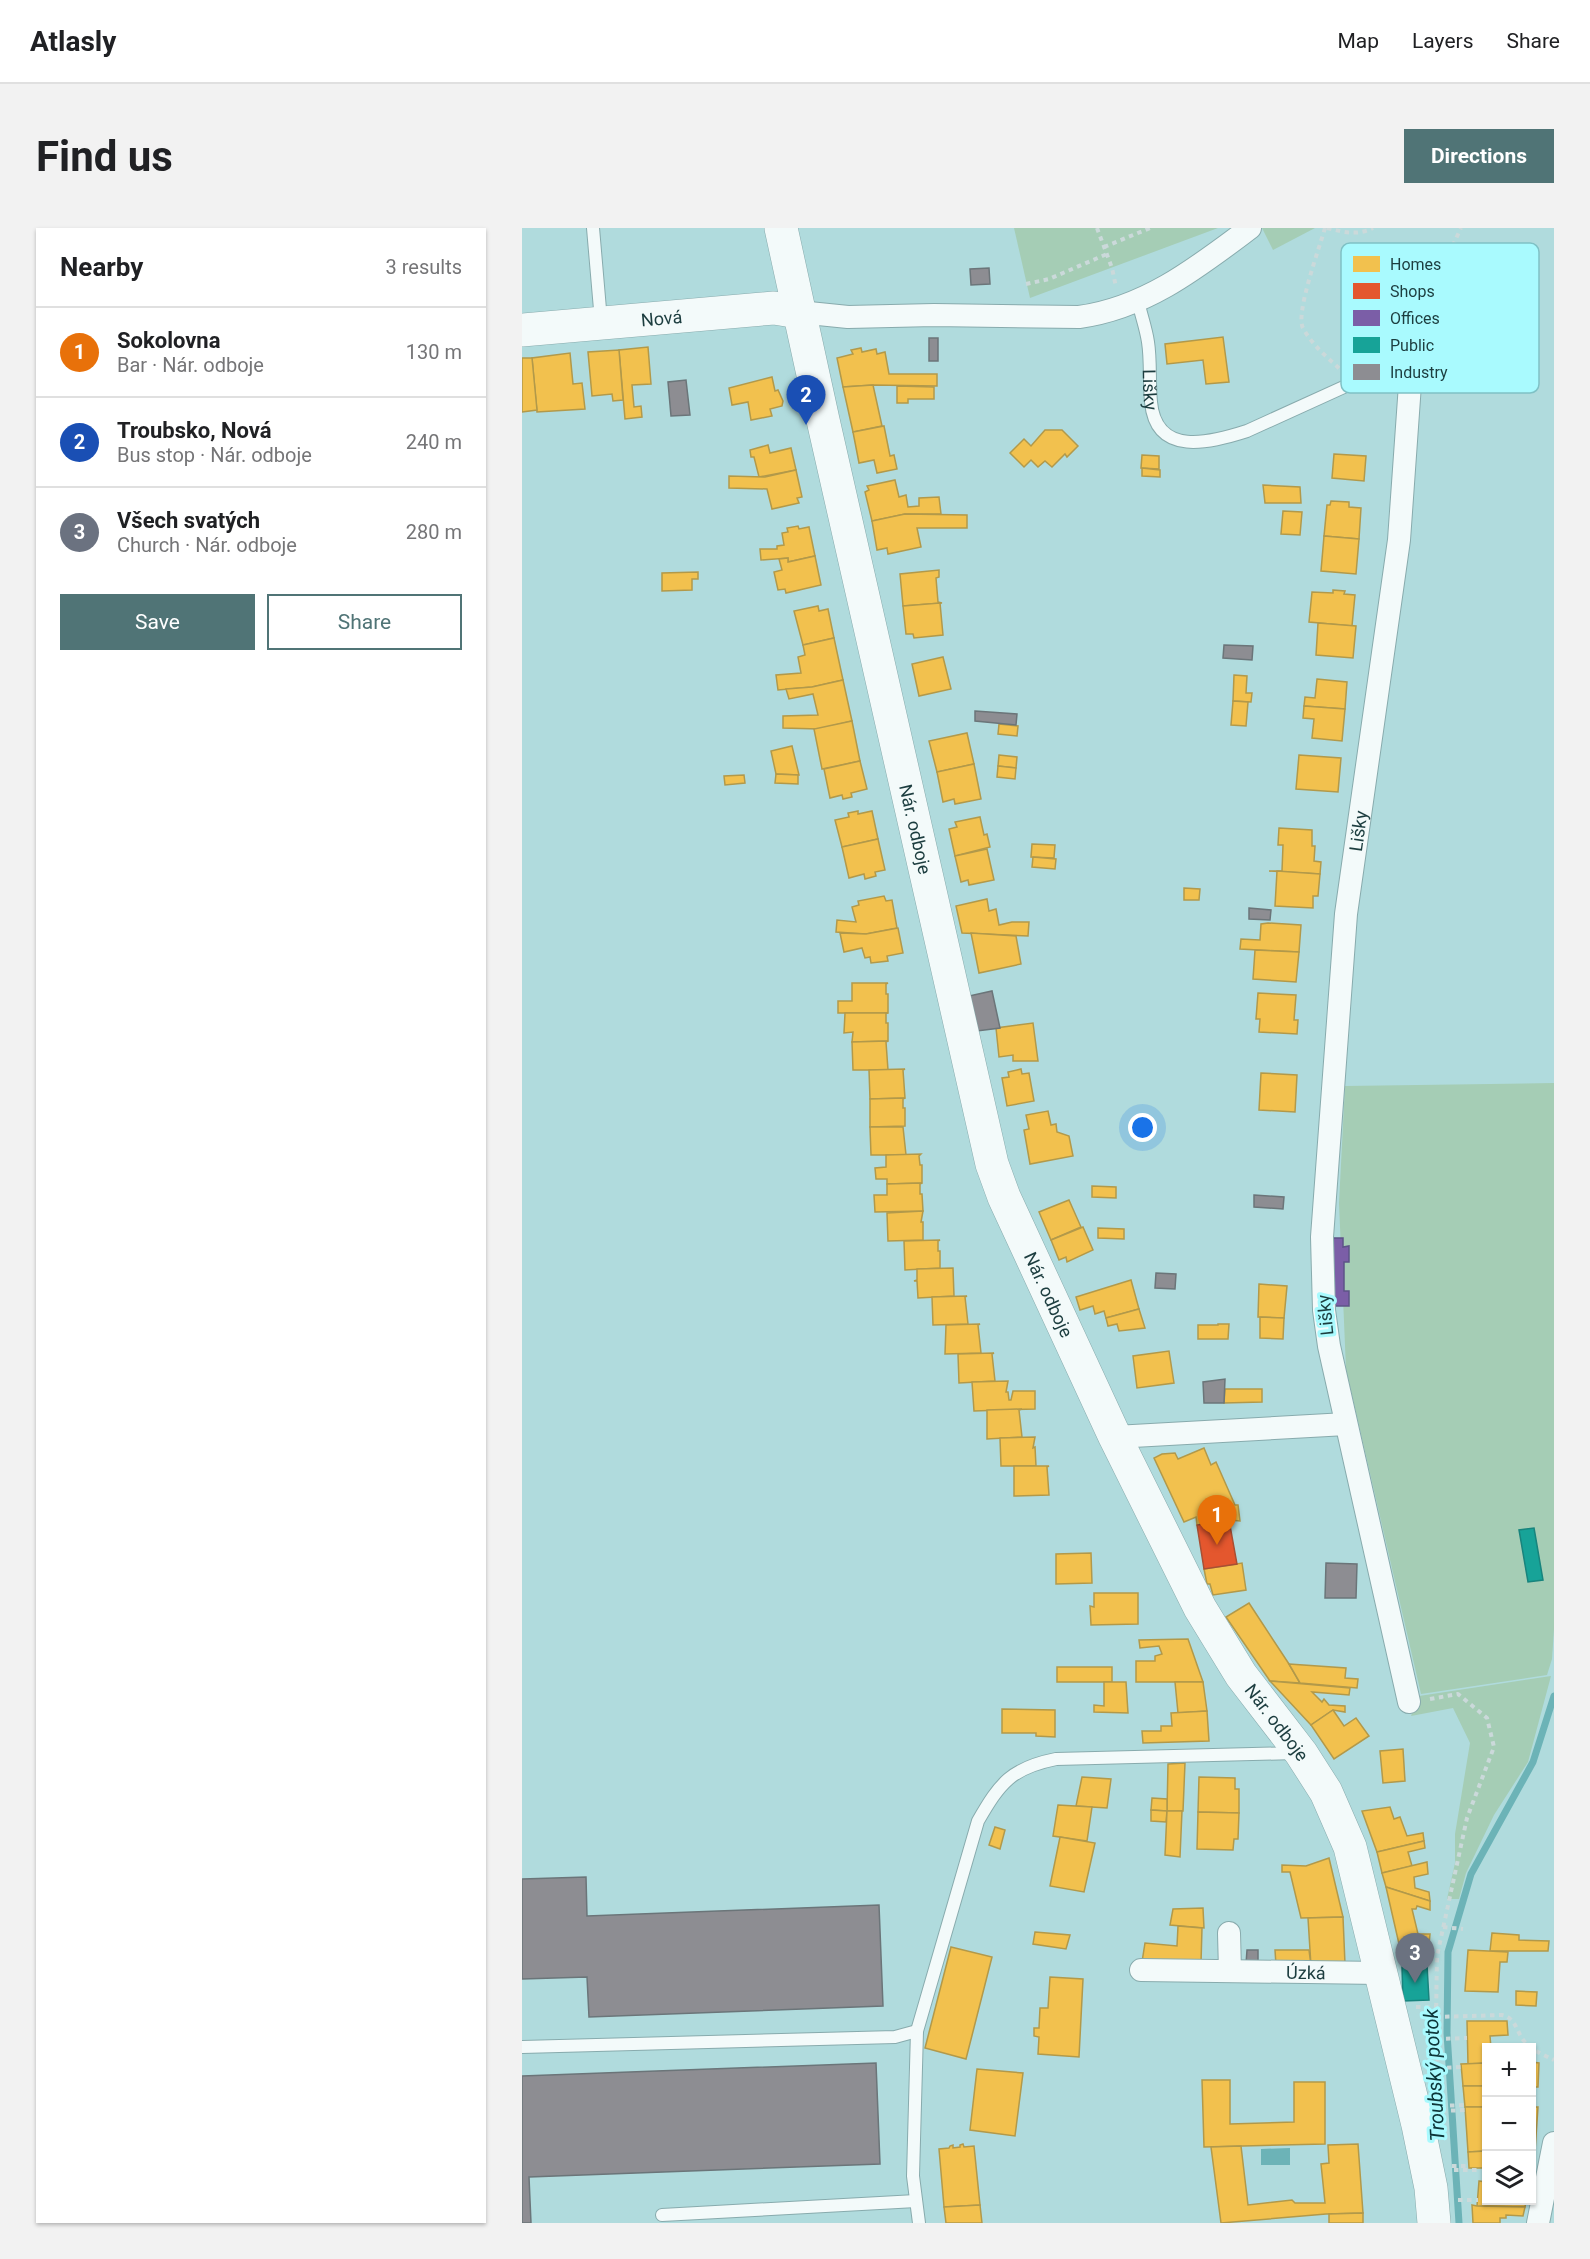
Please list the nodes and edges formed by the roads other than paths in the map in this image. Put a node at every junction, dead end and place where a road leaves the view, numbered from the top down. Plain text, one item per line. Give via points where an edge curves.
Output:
1 (593, 228) edge
2 (782, 228) edge
3 (1250, 228) edge
4 (1129, 305) junction
5 (800, 312) junction
6 (601, 322) junction
7 (522, 330) edge
8 (1341, 389) edge
9 (1409, 393) edge
10 (1346, 1424) junction
11 (1115, 1437) junction
12 (1408, 1702) road end
13 (1301, 1753) junction
14 (1229, 1933) dead end
15 (1141, 1970) dead end
16 (1230, 1971) junction
17 (1381, 1973) junction
18 (916, 2031) junction
19 (522, 2047) edge
20 (1554, 2143) edge
21 (916, 2201) junction
22 (662, 2215) dead end
23 (919, 2223) edge
24 (1434, 2223) edge
25 (1538, 2223) edge

1 - 6 lane
2 - 5 street, Nár. odboje
3 - 4 street via 1198,268
4 - 5 street via 1079,318 848,317
4 - 8 lane, Lišky via 1148,342 1151,405 1159,426 1171,438 1190,443 1219,440
5 - 6 street, Nová via 774,308
5 - 11 street, Nár. odboje via 992,1164
6 - 7 street, Nová
9 - 10 street, Lišky via 1399,540 1346,914 1324,1200 1324,1310
10 - 11 street
10 - 12 street, Lišky
11 - 13 street, Nár. odboje via 1200,1608 1241,1675
13 - 17 street, Nár. odboje via 1326,1792 1350,1847
13 - 18 lane via 1056,1759 1030,1764 1010,1778 993,1795 978,1821
14 - 16 street
15 - 16 street, Úzká
16 - 17 street, Úzká
17 - 24 street, Nár. odboje via 1418,2125
18 - 19 lane via 895,2037
18 - 21 lane
20 - 25 street
21 - 22 lane
21 - 23 lane

